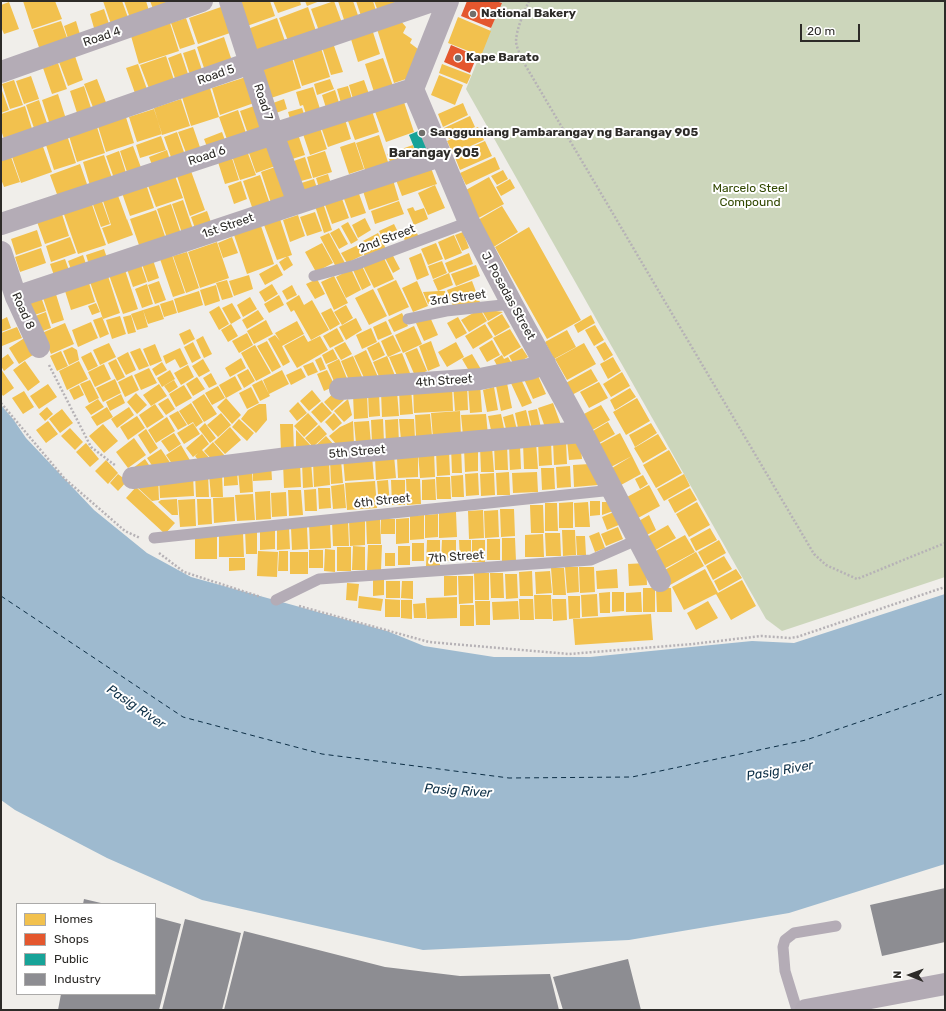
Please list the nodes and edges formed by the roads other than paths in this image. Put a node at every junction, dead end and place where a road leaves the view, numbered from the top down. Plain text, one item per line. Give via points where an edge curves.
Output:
1 (202, 1) edge
2 (230, 1) edge
3 (432, 1) edge
4 (448, 1) edge
5 (250, 63) junction
6 (1, 72) edge
7 (413, 89) junction
8 (273, 134) junction
9 (1, 150) edge
10 (440, 156) junction
11 (298, 203) junction
12 (468, 222) junction
13 (1, 224) edge
14 (1, 252) edge
15 (314, 276) dead end
16 (16, 297) junction
17 (512, 304) junction
18 (408, 319) dead end
19 (39, 347) road end
20 (545, 363) junction
21 (340, 389) dead end
22 (582, 432) junction
23 (133, 478) road end
24 (613, 490) junction
25 (639, 539) junction
26 (150, 540) road end
27 (660, 581) dead end
28 (276, 600) road end
29 (836, 926) dead end
30 (945, 984) edge
31 (797, 1010) edge
32 (806, 1010) edge

1 - 6 street, Road 4
2 - 5 street, Road 7
3 - 5 street, Road 5
4 - 7 street
5 - 8 street, Road 7
5 - 9 street, Road 5
7 - 8 street, Road 6
7 - 10 street, J. Posadas Street
8 - 11 street, Road 7
8 - 13 street, Road 6
10 - 11 street, 1st Street
10 - 12 street, J. Posadas Street
11 - 16 street, 1st Street
12 - 15 lane, 2nd Street via 355,265
12 - 17 street, J. Posadas Street
14 - 16 street, Road 8
16 - 19 street, Road 8
17 - 18 lane, 3rd Street via 446,311
17 - 20 street, J. Posadas Street
20 - 21 street, 4th Street via 530,369 480,379
20 - 22 street, J. Posadas Street
22 - 23 street, 5th Street via 288,458
22 - 24 street, J. Posadas Street
24 - 25 street, J. Posadas Street
24 - 26 lane, 6th Street
25 - 27 street, J. Posadas Street
25 - 28 lane, 7th Street via 592,560 320,579
29 - 31 lane via 794,934 785,940 785,970
30 - 32 main road

